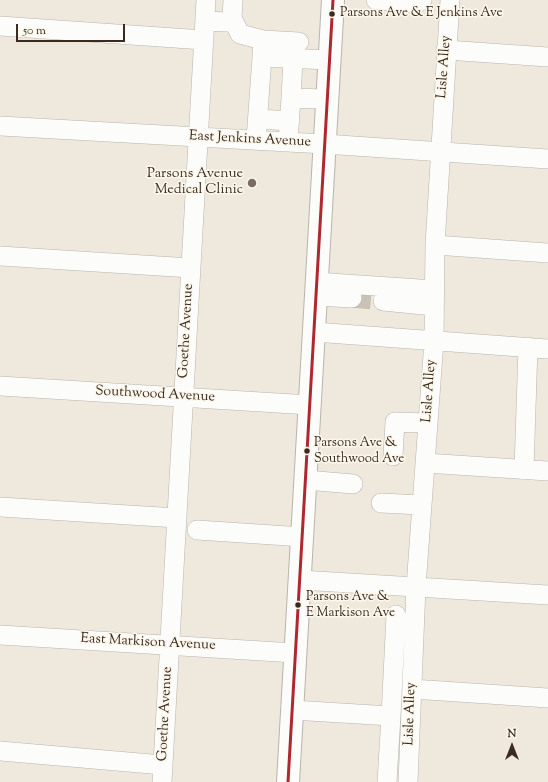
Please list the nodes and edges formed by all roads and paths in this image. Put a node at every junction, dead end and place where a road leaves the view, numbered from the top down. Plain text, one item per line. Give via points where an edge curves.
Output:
1 (206, 0) edge
2 (332, 0) edge
3 (376, 0) edge
4 (422, 0) edge
5 (450, 0) edge
6 (232, 9) edge
7 (205, 21) junction
8 (0, 26) edge
9 (204, 40) junction
10 (263, 49) junction
11 (296, 50) junction
12 (446, 50) junction
13 (548, 57) edge
14 (329, 60) junction
15 (291, 98) junction
16 (327, 99) junction
17 (258, 119) junction
18 (290, 121) junction
19 (0, 126) edge
20 (198, 137) junction
21 (256, 140) junction
22 (288, 142) junction
23 (324, 144) junction
24 (439, 152) junction
25 (548, 159) edge
26 (434, 245) junction
27 (548, 253) edge
28 (0, 256) edge
29 (191, 268) junction
30 (316, 289) junction
31 (352, 298) tunnel mouth
32 (434, 298) junction
33 (383, 301) tunnel mouth
34 (314, 332) junction
35 (434, 341) junction
36 (528, 347) junction
37 (548, 348) edge
38 (0, 386) edge
39 (184, 396) junction
40 (310, 405) junction
41 (428, 423) junction
42 (393, 456) dead end
43 (425, 463) junction
44 (524, 470) junction
45 (548, 472) edge
46 (306, 480) junction
47 (353, 484) dead end
48 (381, 503) dead end
49 (422, 505) junction
50 (0, 506) edge
51 (177, 518) junction
52 (197, 530) dead end
53 (303, 537) junction
54 (300, 580) junction
55 (416, 587) junction
56 (548, 595) edge
57 (396, 615) dead end
58 (0, 635) edge
59 (170, 644) junction
60 (295, 653) junction
61 (412, 689) junction
62 (548, 698) edge
63 (292, 710) junction
64 (391, 716) junction
65 (0, 751) edge
66 (162, 774) edge
67 (288, 782) edge
68 (387, 782) edge
69 (408, 782) edge

1 - 7 street, Goethe Avenue
2 - 14 main road
3 - 4 street via 417,3
5 - 12 street, Lisle Alley
6 - 7 street via 226,22
6 - 10 street via 240,34
7 - 9 street, Goethe Avenue
8 - 9 street
9 - 20 street, Goethe Avenue
10 - 11 street
10 - 17 street
11 - 14 street
11 - 15 street
12 - 13 street
12 - 24 street, Lisle Alley
14 - 16 main road
15 - 16 street
15 - 18 street
16 - 23 main road
17 - 18 street
17 - 21 street
18 - 22 street
19 - 20 street, East Jenkins Avenue
20 - 21 street, East Jenkins Avenue
20 - 29 street, Goethe Avenue
21 - 22 street, East Jenkins Avenue
22 - 23 street, East Jenkins Avenue
23 - 24 street, East Jenkins Avenue
23 - 30 main road
24 - 25 street, East Jenkins Avenue
24 - 26 street, Lisle Alley
26 - 27 street
26 - 32 street, Lisle Alley
28 - 29 street
29 - 39 street, Goethe Avenue
30 - 31 street
30 - 32 street
30 - 34 main road
32 - 33 street
32 - 35 street, Lisle Alley
34 - 35 street
34 - 40 main road
35 - 36 street
35 - 41 street, Lisle Alley
36 - 37 street
36 - 44 street
38 - 39 street, Southwood Avenue
39 - 40 street, Southwood Avenue
39 - 51 street, Goethe Avenue
40 - 46 main road
41 - 42 street via 395,422
41 - 43 street, Lisle Alley
43 - 44 street
43 - 49 street, Lisle Alley
44 - 45 street
46 - 47 street
46 - 53 main road
48 - 49 street
49 - 55 street, Lisle Alley
50 - 51 street
51 - 59 street, Goethe Avenue
52 - 53 street
53 - 54 main road
54 - 55 street
54 - 60 main road
55 - 56 street
55 - 61 street, Lisle Alley
57 - 64 street
58 - 59 street, East Markison Avenue
59 - 60 street, East Markison Avenue
59 - 66 street, Goethe Avenue
60 - 63 main road
61 - 62 street
61 - 69 street, Lisle Alley
63 - 64 street
63 - 67 main road
64 - 68 street
65 - 66 street

